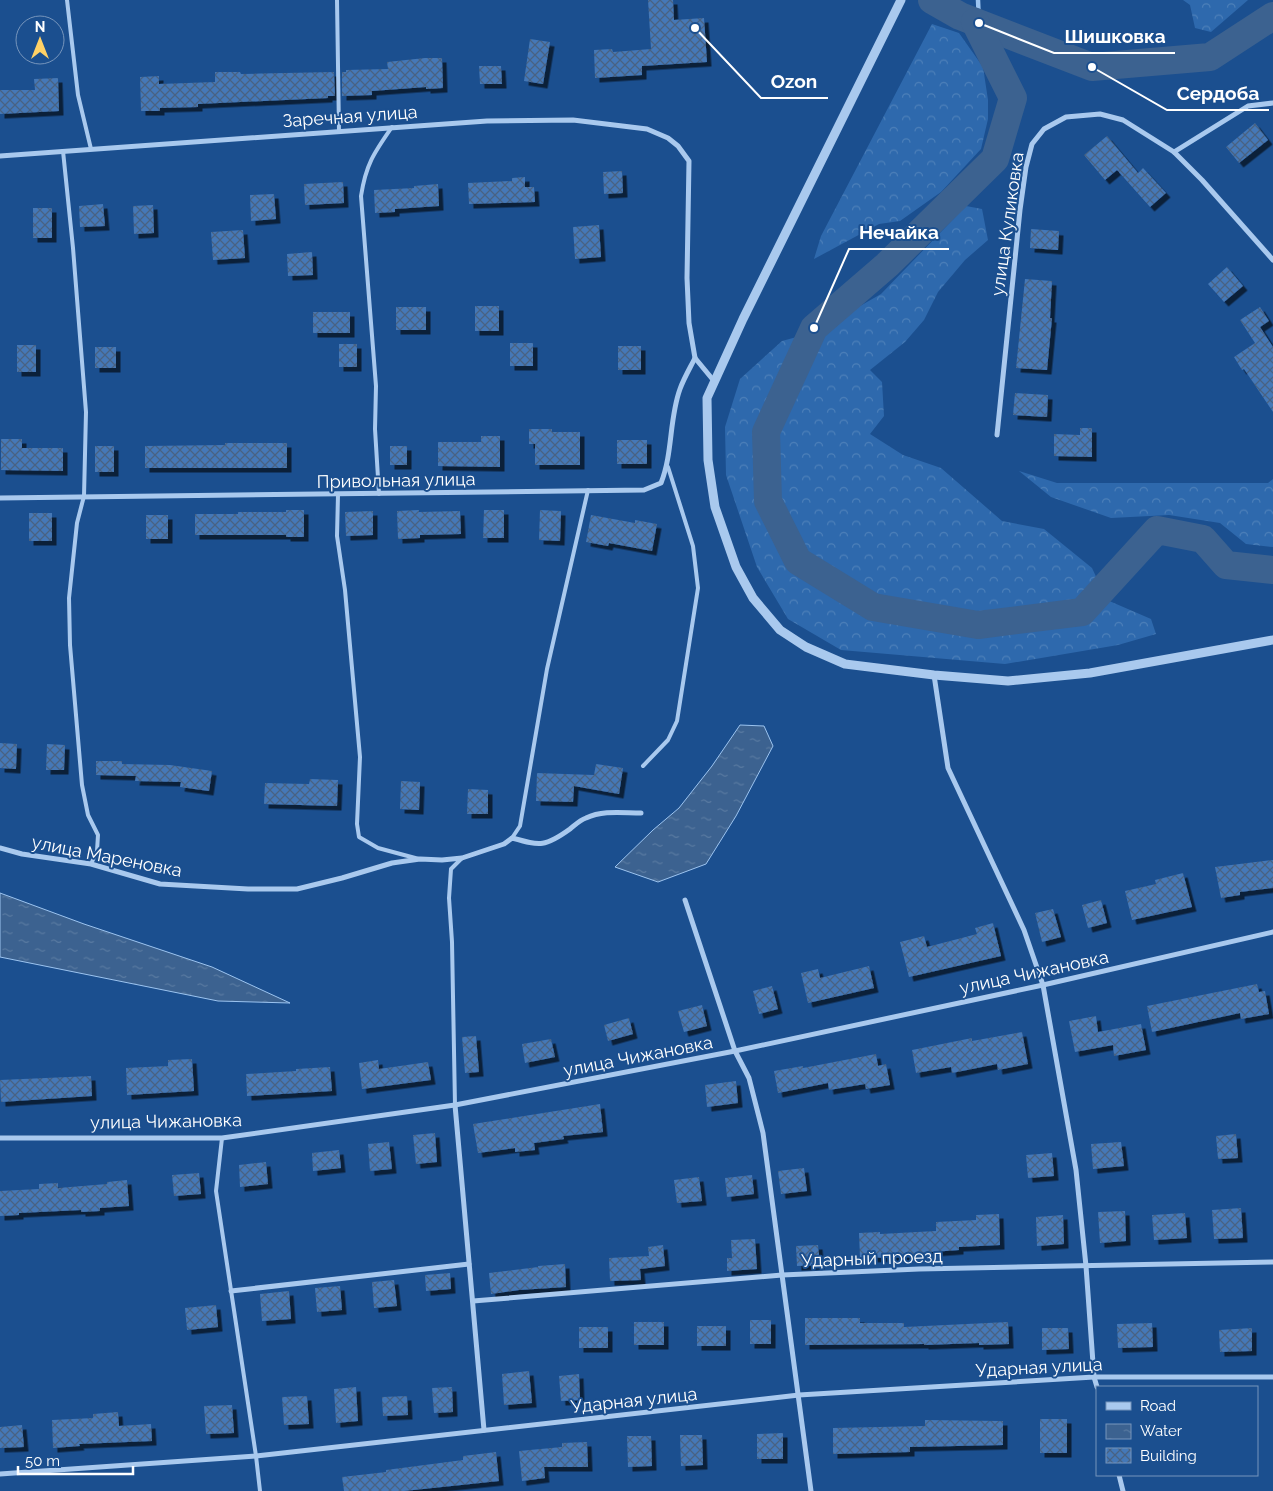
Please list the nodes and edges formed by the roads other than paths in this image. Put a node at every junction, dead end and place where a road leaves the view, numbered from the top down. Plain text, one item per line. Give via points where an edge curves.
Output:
1 (67, 0) edge
2 (337, 0) edge
3 (901, 0) edge
4 (1273, 104) edge
5 (392, 127) junction
6 (339, 131) junction
7 (91, 149) junction
8 (63, 151) junction
9 (1174, 152) junction
10 (0, 156) edge
11 (1273, 260) edge
12 (695, 358) junction
13 (714, 381) junction
14 (997, 436) dead end
15 (668, 467) junction
16 (588, 490) junction
17 (379, 494) junction
18 (338, 495) junction
19 (84, 496) junction
20 (0, 498) edge
21 (1273, 640) edge
22 (934, 675) junction
23 (643, 766) dead end
24 (641, 813) dead end
25 (512, 838) junction
26 (0, 848) edge
27 (462, 858) junction
28 (420, 859) junction
29 (91, 864) junction
30 (685, 900) dead end
31 (1273, 932) edge
32 (1043, 985) junction
33 (735, 1051) junction
34 (455, 1105) junction
35 (0, 1138) edge
36 (222, 1138) junction
37 (1273, 1262) edge
38 (469, 1264) junction
39 (1086, 1266) junction
40 (782, 1275) junction
41 (231, 1291) junction
42 (473, 1301) junction
43 (1094, 1377) junction
44 (1273, 1378) edge
45 (1097, 1386) edge
46 (799, 1395) junction
47 (484, 1430) junction
48 (256, 1456) junction
49 (0, 1474) edge
50 (1119, 1476) edge
51 (260, 1491) edge
52 (811, 1491) edge
53 (1123, 1491) edge

1 - 7 lane via 78,95
2 - 6 lane
3 - 13 street
4 - 9 street via 1248,106
5 - 6 street, Заречная улица
5 - 12 street, Заречная улица via 573,120 647,129 668,138 689,162 687,278
5 - 17 lane via 374,152 364,174 361,196 376,386
6 - 7 street, Заречная улица
7 - 8 street, Заречная улица
8 - 10 street, Заречная улица
8 - 19 lane via 86,412
9 - 11 street, улица Куликовка
9 - 14 street, улица Куликовка via 1123,120 1100,114 1066,118 1044,129 1032,144 1020,210
12 - 13 street
12 - 15 street via 679,390
13 - 22 street via 707,398 706,421 715,507 736,567 753,598 780,630 806,647 846,664
15 - 16 street, Привольная улица via 661,483 644,490
15 - 23 lane via 693,546 698,588 677,721 668,740
16 - 17 street, Привольная улица
16 - 25 lane via 547,669 520,826
17 - 18 street, Привольная улица
18 - 19 street, Привольная улица
18 - 28 lane via 337,536 360,757 359,837 378,848
19 - 20 street, Привольная улица
19 - 29 lane via 76,523 69,607 82,785 88,815 98,835 97,851
21 - 22 street via 1090,673 1008,681
22 - 32 street via 948,768 1024,930
24 - 25 street via 601,813 584,818 545,844
25 - 27 street, улица Мареновка via 504,844
26 - 29 street, улица Мареновка
27 - 28 street, улица Мареновка
27 - 34 lane via 451,869 449,898
28 - 29 street, улица Мареновка via 392,863 297,889 160,884
30 - 33 street
31 - 32 street, улица Чижановка
32 - 33 street, улица Чижановка
32 - 39 street via 1076,1170
33 - 34 street, улица Чижановка
33 - 40 street via 749,1078 763,1133
34 - 36 street, улица Чижановка
34 - 38 street
35 - 36 street, улица Чижановка
36 - 41 lane via 216,1190
37 - 39 street, Ударный проезд
38 - 41 street
38 - 42 street
39 - 40 street, Ударный проезд
39 - 43 street
40 - 42 street, Ударный проезд
40 - 46 street
41 - 48 lane
42 - 47 street
43 - 44 street, Ударная улица
43 - 45 street
43 - 46 street, Ударная улица
46 - 47 street, Ударная улица
46 - 52 street
47 - 48 street, Ударная улица
48 - 49 street, Ударная улица
48 - 51 lane
50 - 53 street

